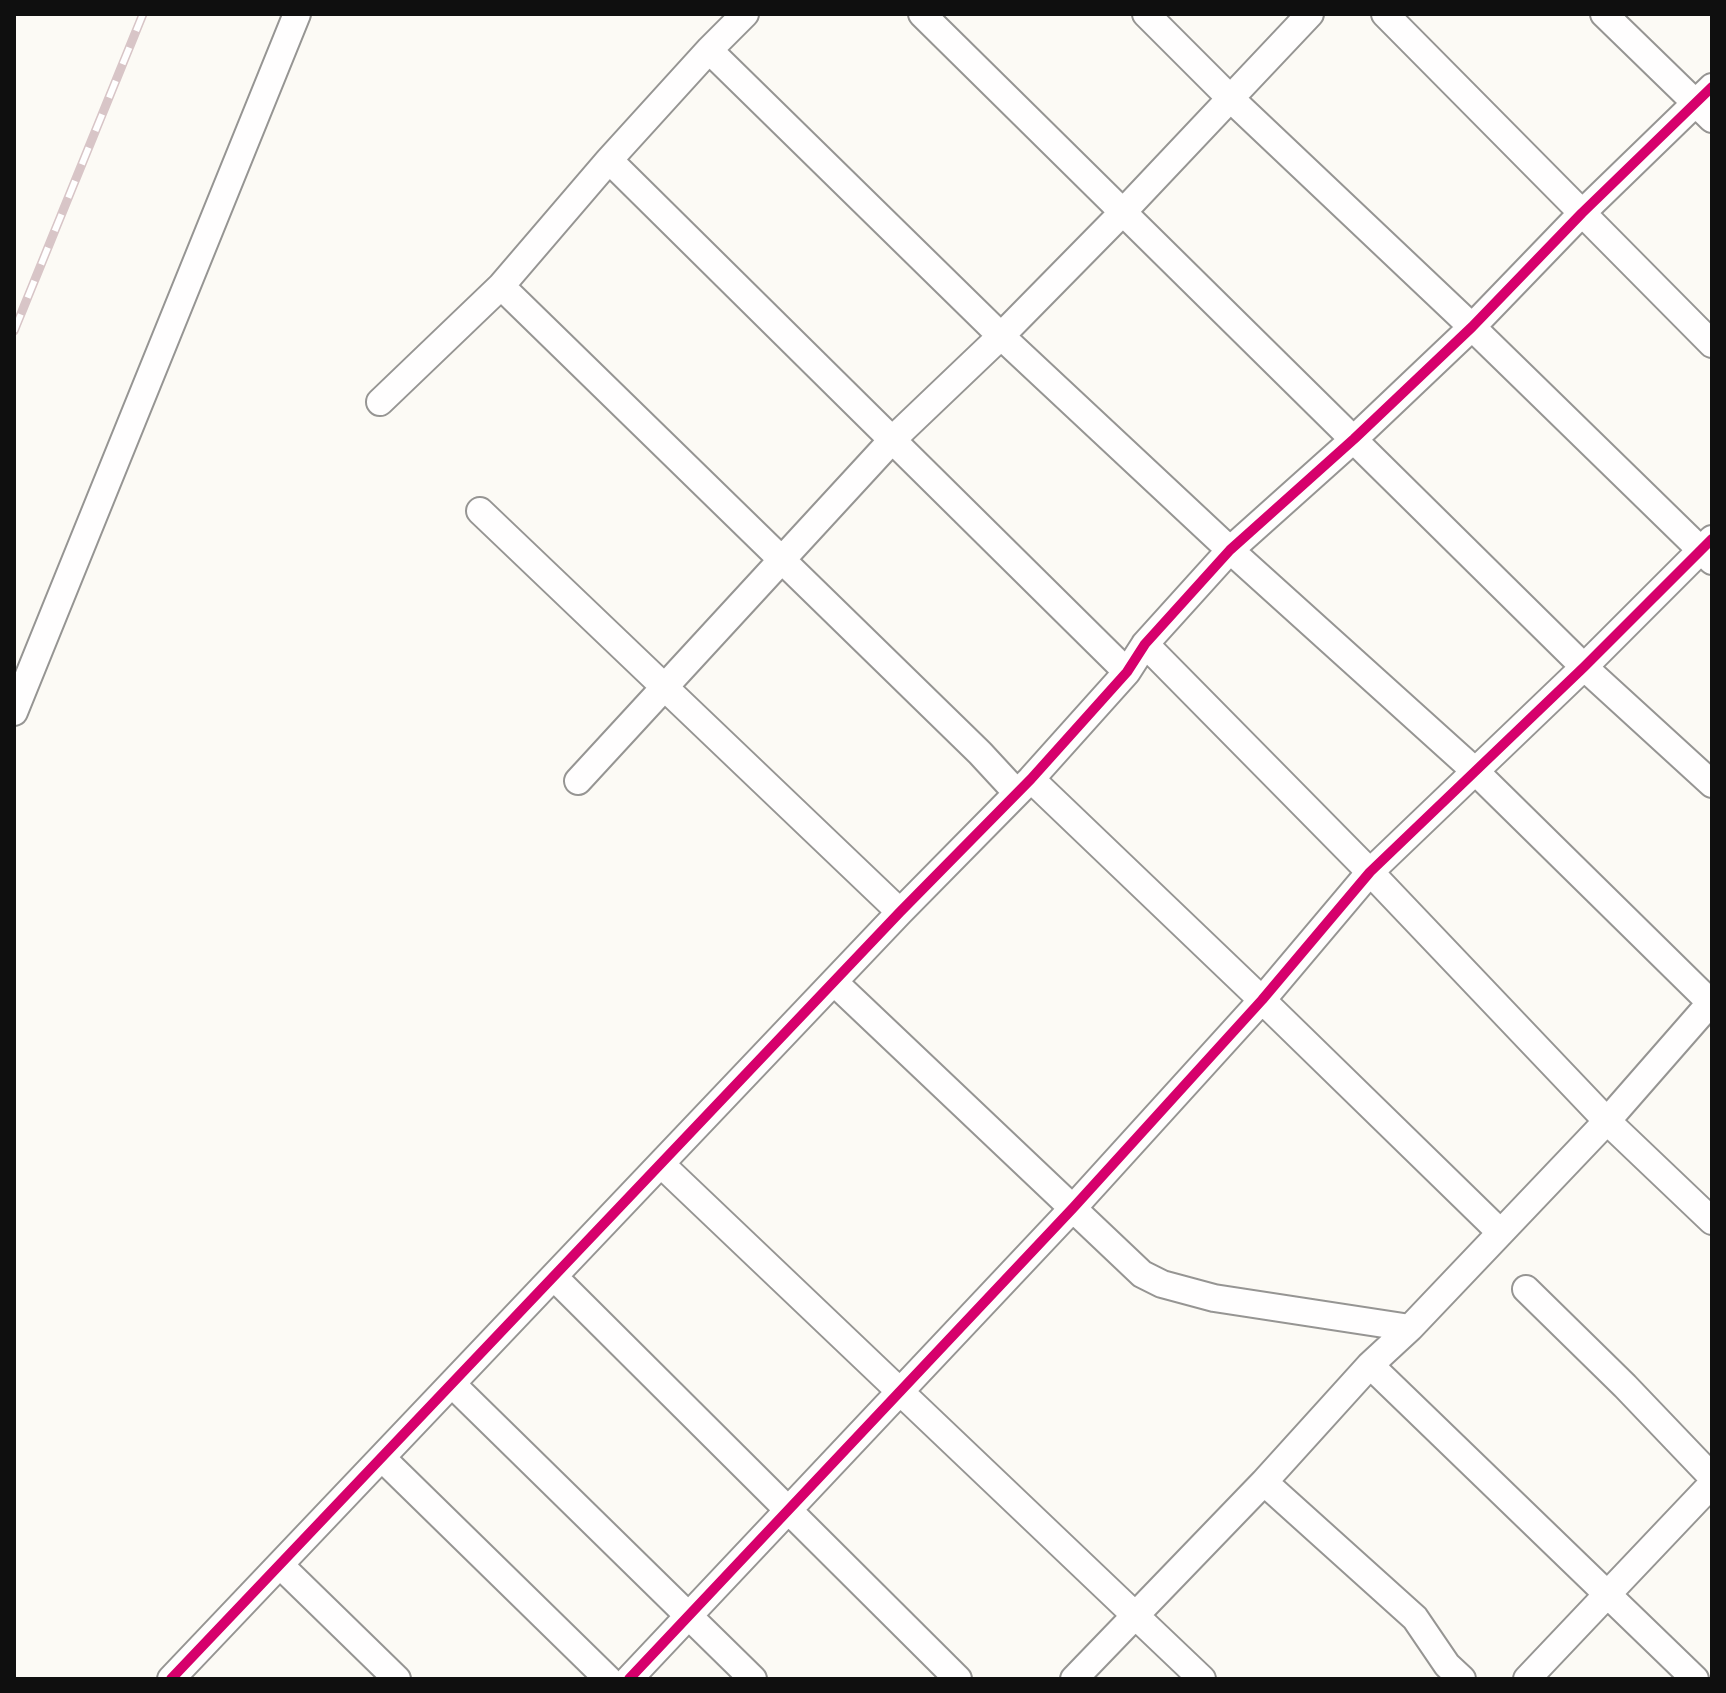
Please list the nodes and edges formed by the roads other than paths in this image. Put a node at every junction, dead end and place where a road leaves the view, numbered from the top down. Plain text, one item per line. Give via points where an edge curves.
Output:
1 (297, 14) edge
2 (745, 14) edge
3 (922, 14) edge
4 (1146, 14) edge
5 (1310, 14) edge
6 (1385, 14) edge
7 (1604, 14) edge
8 (709, 50) junction
9 (1230, 98) junction
10 (1707, 103) edge
11 (609, 160) junction
12 (1123, 212) junction
13 (1582, 213) junction
14 (501, 286) junction
15 (1472, 327) junction
16 (1001, 336) junction
17 (1712, 344) edge
18 (380, 402) dead end
19 (893, 439) junction
20 (1354, 439) junction
21 (480, 511) dead end
22 (1230, 550) junction
23 (1708, 550) edge
24 (782, 560) junction
25 (1145, 644) junction
26 (1584, 667) junction
27 (1127, 672) junction
28 (664, 688) junction
29 (14, 712) edge
30 (1475, 771) junction
31 (578, 781) dead end
32 (1712, 784) edge
33 (1024, 786) junction
34 (1370, 872) junction
35 (900, 912) junction
36 (835, 983) junction
37 (1262, 1000) junction
38 (1712, 1002) edge
39 (1607, 1121) junction
40 (661, 1164) junction
41 (1073, 1208) junction
42 (1712, 1221) edge
43 (1500, 1232) junction
44 (554, 1277) junction
45 (1526, 1289) dead end
46 (1410, 1328) junction
47 (1370, 1365) junction
48 (452, 1384) junction
49 (901, 1390) junction
50 (382, 1458) junction
51 (1712, 1477) edge
52 (1264, 1482) junction
53 (1712, 1484) edge
54 (789, 1509) junction
55 (280, 1565) junction
56 (1608, 1594) junction
57 (689, 1615) junction
58 (1136, 1616) junction
59 (174, 1678) edge
60 (397, 1679) edge
61 (608, 1679) edge
62 (629, 1679) edge
63 (753, 1679) edge
64 (958, 1679) edge
65 (1074, 1679) edge
66 (1202, 1679) edge
67 (1462, 1679) edge
68 (1527, 1679) edge
69 (1695, 1679) edge

1 - 29 street
2 - 8 street
3 - 12 street
4 - 9 street
5 - 9 street
6 - 13 street
7 - 10 street
8 - 11 street
8 - 16 street
9 - 12 street
9 - 15 street
10 - 13 street
11 - 14 street
11 - 19 street
12 - 16 street
12 - 20 street
13 - 15 street
13 - 17 street
14 - 18 street
14 - 24 street
15 - 20 street
15 - 23 street
16 - 19 street
16 - 22 street
19 - 24 street
19 - 27 street
20 - 22 street
20 - 26 street
21 - 28 street
22 - 25 street
22 - 30 street
23 - 26 street
24 - 28 street
24 - 33 street via 980,753
25 - 27 street
25 - 34 street
26 - 30 street
26 - 32 street
27 - 33 street
28 - 31 street
28 - 35 street
30 - 34 street
30 - 38 street
33 - 35 street
33 - 37 street
34 - 37 street
34 - 39 street
35 - 36 street
36 - 40 street
36 - 41 street
37 - 41 street
37 - 43 street
38 - 39 street
39 - 42 street
39 - 43 street
40 - 44 street
40 - 49 street
41 - 46 street via 1142,1274 1162,1284 1214,1298
41 - 49 street
43 - 46 street
44 - 48 street
44 - 54 street
45 - 51 street
46 - 47 street
47 - 52 street
47 - 56 street
48 - 50 street
48 - 57 street
49 - 54 street
49 - 58 street
50 - 55 street
50 - 61 street
52 - 58 street
52 - 67 street via 1415,1618
53 - 56 street
54 - 57 street
54 - 64 street
55 - 59 street
55 - 60 street
56 - 68 street
56 - 69 street
57 - 62 street
57 - 63 street
58 - 65 street
58 - 66 street

